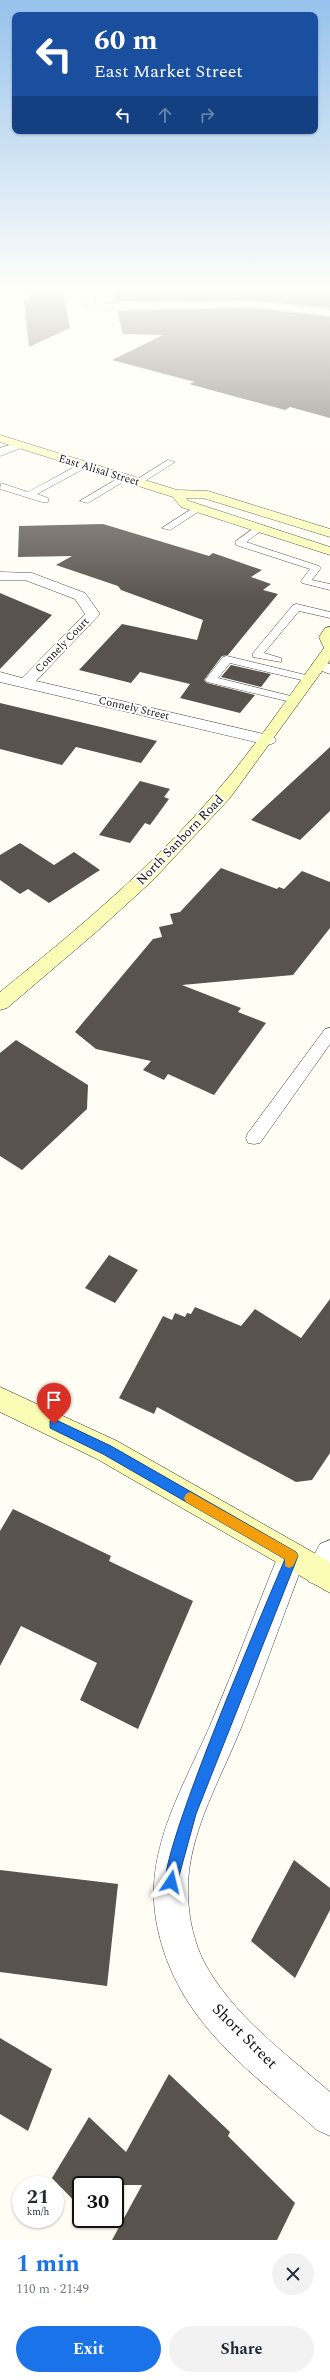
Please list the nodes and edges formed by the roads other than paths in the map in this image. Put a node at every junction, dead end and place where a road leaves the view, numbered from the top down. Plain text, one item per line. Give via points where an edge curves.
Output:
1 (0, 438) edge
2 (20, 445) junction
3 (0, 452) edge
4 (171, 462) dead end
5 (84, 465) junction
6 (125, 478) junction
7 (137, 482) junction
8 (1, 486) dead end
9 (176, 494) junction
10 (29, 495) junction
11 (45, 500) dead end
12 (84, 500) dead end
13 (198, 508) junction
14 (167, 528) dead end
15 (260, 528) junction
16 (330, 533) edge
17 (330, 551) edge
18 (0, 576) edge
19 (330, 587) edge
20 (330, 615) edge
21 (330, 632) edge
22 (330, 646) edge
23 (330, 650) edge
24 (319, 671) edge
25 (0, 677) edge
26 (25, 683) junction
27 (295, 700) junction
28 (268, 740) junction
29 (0, 1003) edge
30 (330, 1033) edge
31 (254, 1138) dead end
32 (0, 1399) edge
33 (292, 1556) junction
34 (326, 1568) edge
35 (330, 2117) edge

1 - 2 main road, East Alisal Street
2 - 3 street
2 - 5 main road, East Alisal Street
4 - 7 lane
5 - 6 main road, East Alisal Street
5 - 10 lane
6 - 7 main road, East Alisal Street
6 - 12 lane
7 - 9 main road, East Alisal Street
8 - 10 lane
9 - 13 main road, East Alisal Street via 183,502
9 - 16 main road, East Alisal Street via 204,494
10 - 11 lane
13 - 14 lane
13 - 15 main road, East Alisal Street
15 - 17 main road, East Alisal Street
15 - 19 lane via 239,543 316,568 306,581
18 - 26 street, Connely Court via 27,576 80,596 93,614
20 - 24 lane via 297,607 257,655
21 - 22 main road via 326,637
23 - 24 main road, North Sanborn Road
24 - 27 main road, North Sanborn Road
24 - 27 lane via 227,659 211,680
25 - 26 street, Connely Street
26 - 28 street, Connely Street
27 - 28 main road, North Sanborn Road
28 - 29 main road, North Sanborn Road via 184,840 66,949
30 - 31 lane
32 - 33 main road via 107,1450
33 - 34 main road
33 - 35 street, Short Street via 189,1814 175,1858 171,1882 172,1904 176,1932 185,1959 218,2013

